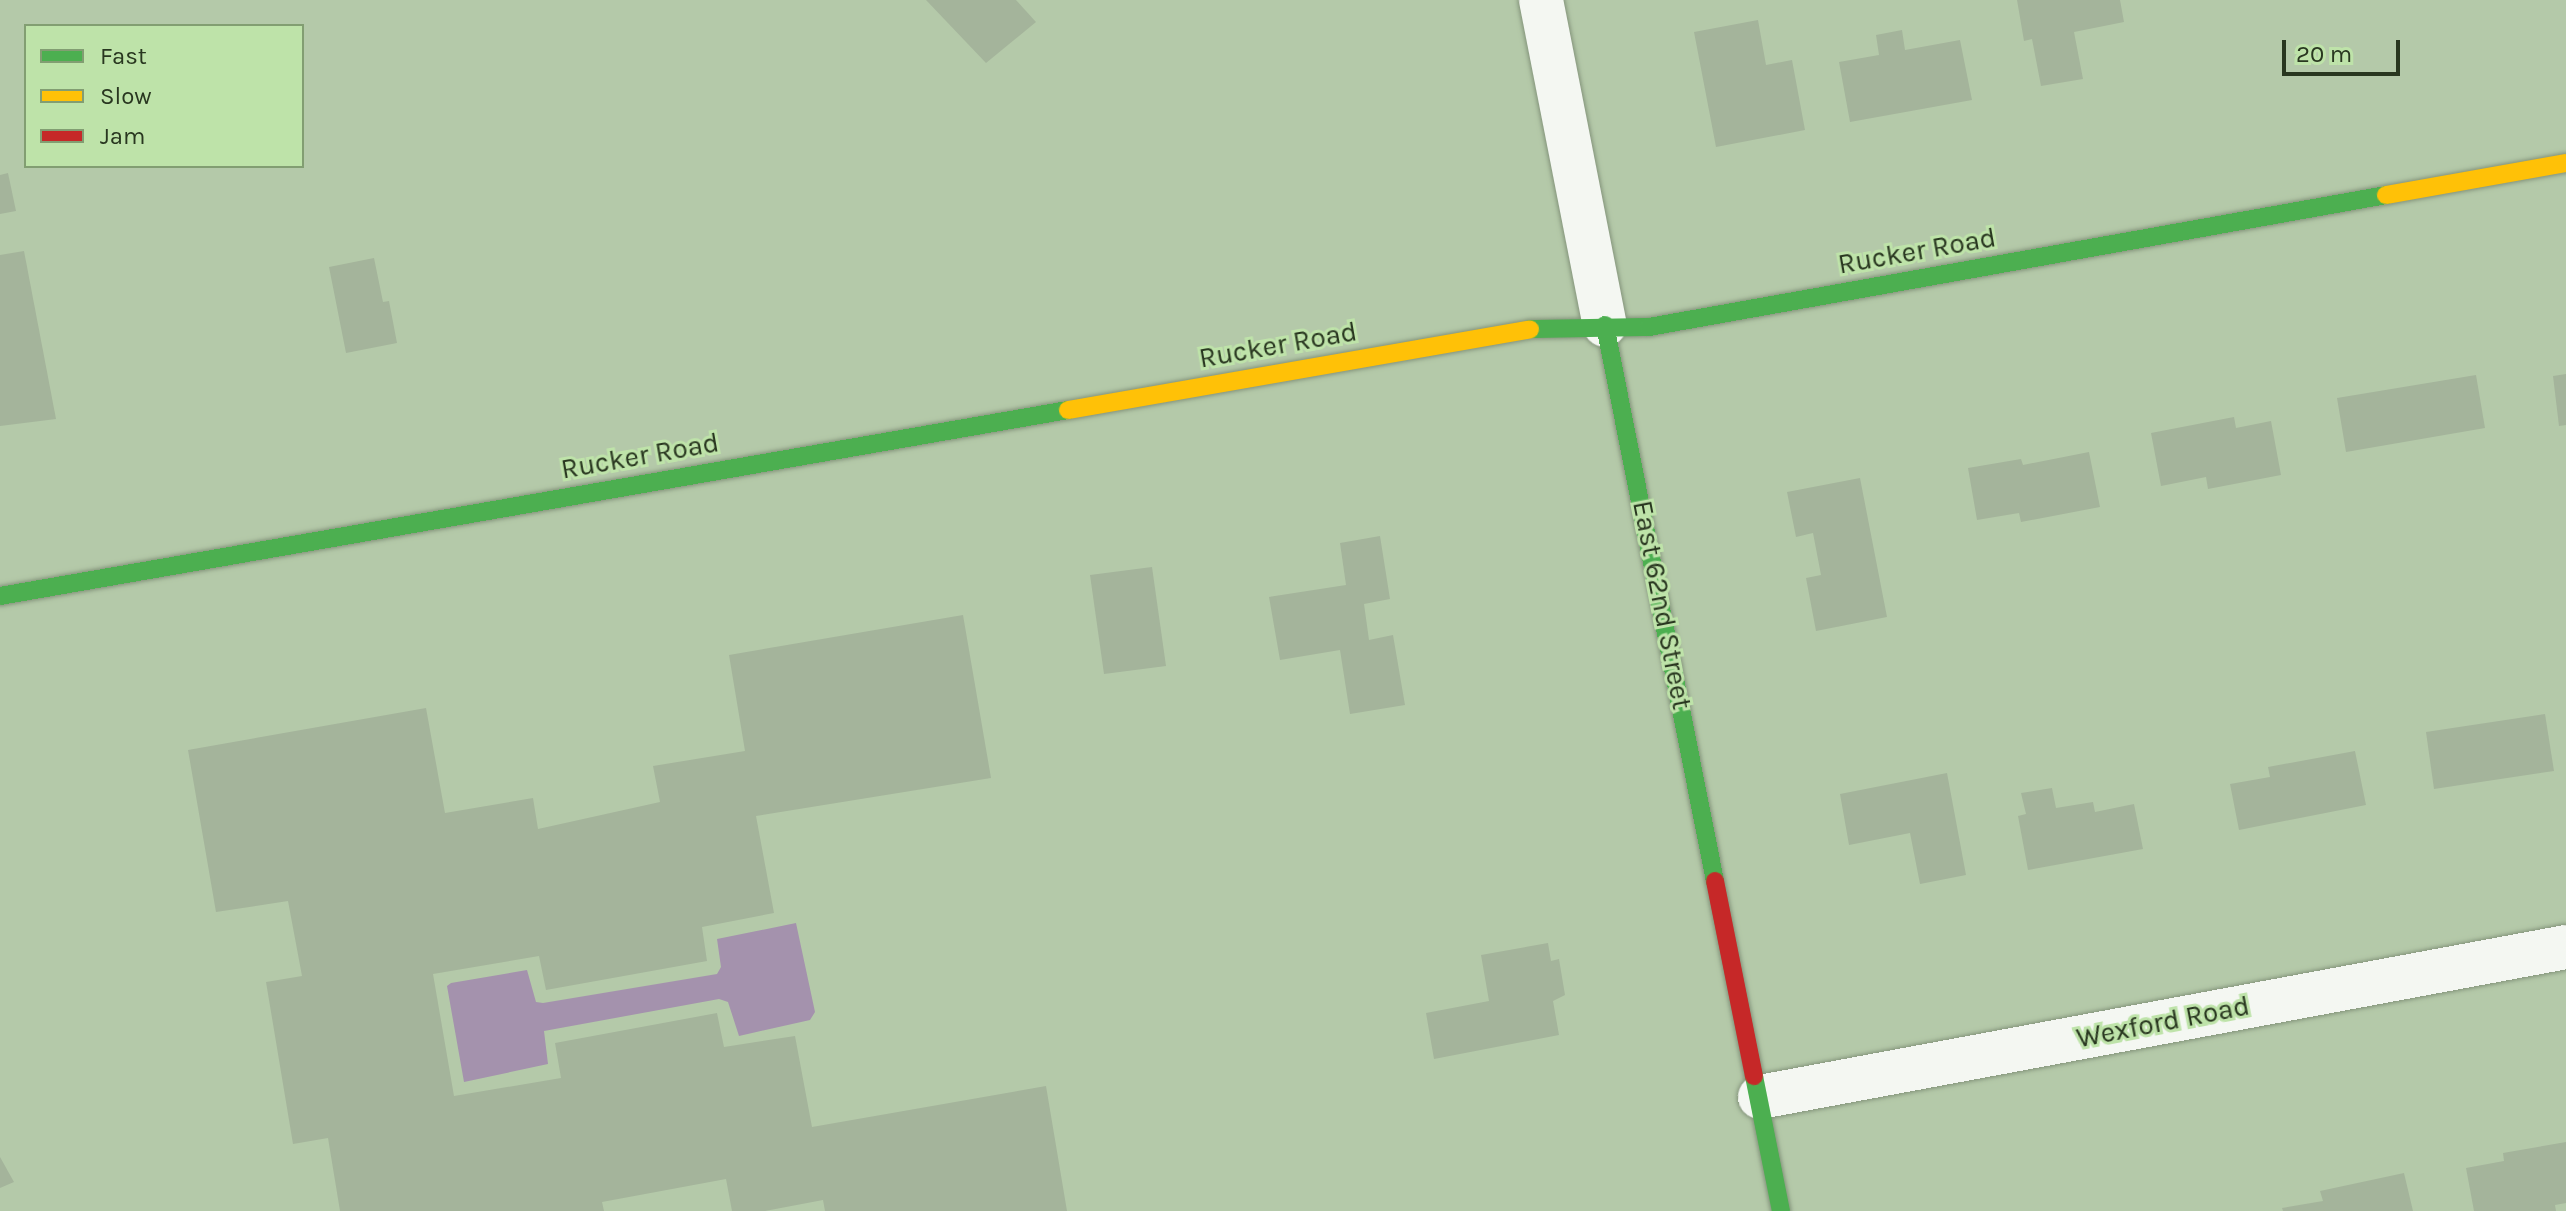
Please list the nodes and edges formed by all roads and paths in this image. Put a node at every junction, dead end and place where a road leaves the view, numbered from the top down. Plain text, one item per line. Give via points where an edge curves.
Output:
1 (1541, 0) edge
2 (2566, 163) edge
3 (1605, 325) junction
4 (0, 596) edge
5 (2566, 947) edge
6 (1760, 1097) junction
7 (1781, 1211) edge

1 - 3 street, East 62nd Street
2 - 3 street, Rucker Road via 1649,327
3 - 4 street, Rucker Road via 1547,326
3 - 6 street, East 62nd Street
5 - 6 street, Wexford Road
6 - 7 street, East 62nd Street

